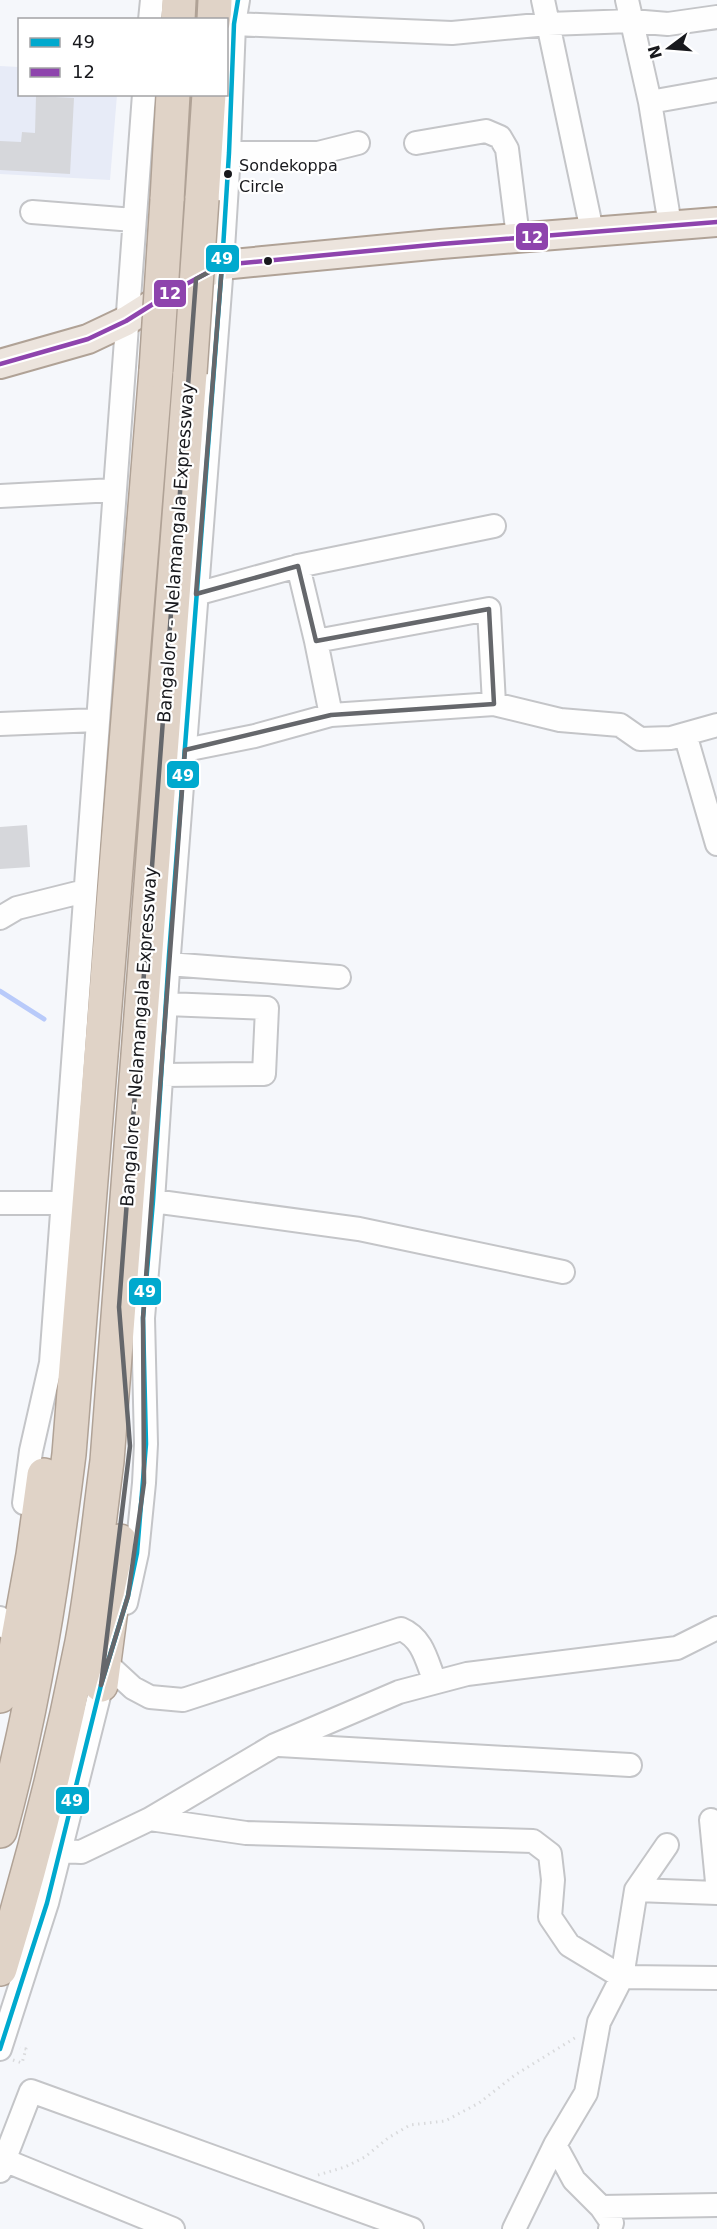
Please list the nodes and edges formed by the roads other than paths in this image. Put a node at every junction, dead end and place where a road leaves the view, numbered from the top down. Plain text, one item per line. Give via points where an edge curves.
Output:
1 (152, 0) edge
2 (179, 0) edge
3 (238, 0) edge
4 (543, 0) edge
5 (629, 11) edge
6 (221, 14) edge
7 (717, 17) edge
8 (150, 18) edge
9 (178, 18) edge
10 (548, 24) junction
11 (717, 90) edge
12 (144, 96) edge
13 (173, 96) edge
14 (209, 96) edge
15 (226, 96) edge
16 (650, 102) junction
17 (358, 143) dead end
18 (416, 143) dead end
19 (229, 153) junction
20 (32, 212) dead end
21 (134, 220) junction
22 (717, 222) edge
23 (670, 225) junction
24 (592, 231) junction
25 (518, 237) junction
26 (222, 265) junction
27 (126, 321) junction
28 (0, 364) edge
29 (114, 490) junction
30 (0, 496) edge
31 (494, 526) dead end
32 (298, 566) junction
33 (196, 594) junction
34 (316, 641) junction
35 (494, 704) junction
36 (331, 715) junction
37 (98, 720) junction
38 (0, 724) edge
39 (717, 725) edge
40 (685, 734) junction
41 (185, 750) junction
42 (717, 844) edge
43 (85, 891) junction
44 (0, 918) edge
45 (168, 964) junction
46 (339, 977) dead end
47 (166, 1004) junction
48 (162, 1075) junction
49 (153, 1202) junction
50 (0, 1203) edge
51 (63, 1203) junction
52 (563, 1272) dead end
53 (119, 1307) junction
54 (75, 1382) junction
55 (3, 1623) edge
56 (717, 1628) edge
57 (104, 1674) junction
58 (1, 1677) edge
59 (435, 1682) junction
60 (274, 1745) junction
61 (630, 1765) dead end
62 (150, 1820) junction
63 (711, 1820) dead end
64 (0, 1831) edge
65 (667, 1845) dead end
66 (60, 1851) junction
67 (717, 1882) edge
68 (636, 1890) junction
69 (717, 1893) edge
70 (0, 1969) edge
71 (622, 1977) junction
72 (717, 1978) edge
73 (0, 2049) edge
74 (555, 2145) junction
75 (2, 2166) edge
76 (717, 2205) edge
77 (613, 2222) edge
78 (173, 2229) edge
79 (412, 2229) edge
80 (513, 2229) edge

1 - 8 street
2 - 9 highway
3 - 6 street
4 - 10 street
5 - 7 street via 668,24
5 - 10 street
5 - 16 street
6 - 10 street via 452,33
10 - 24 street
11 - 16 street
12 - 21 street
13 - 54 highway, Bangalore - Nelamangala Expressway, bridge via 156,370
14 - 53 highway, Bangalore - Nelamangala Expressway, bridge
15 - 19 street
16 - 23 street
17 - 19 street via 318,153
18 - 25 street via 486,131 500,137 507,149
19 - 26 street
20 - 21 street
21 - 27 street
22 - 23 main road
23 - 24 main road
24 - 25 main road
25 - 26 main road
26 - 27 main road
26 - 33 street
27 - 28 main road via 88,339
27 - 29 street
29 - 30 street
29 - 37 street
31 - 32 street
32 - 33 street
32 - 34 street
33 - 41 street
34 - 35 street via 489,609
34 - 36 street
35 - 36 street
35 - 40 street via 560,720 620,725 640,739
36 - 41 street
37 - 38 street
37 - 43 street
39 - 40 street
40 - 42 street
41 - 45 street
43 - 44 street via 17,908
43 - 51 street
45 - 46 street
45 - 47 street
47 - 48 street
47 - 48 street via 267,1008 264,1074
48 - 49 street
49 - 52 street via 359,1229
49 - 57 street via 143,1318 146,1444 137,1552
50 - 51 street
51 - 55 street via 51,1363 31,1450
53 - 57 highway via 130,1399 130,1446
53 - 70 highway, Bangalore - Nelamangala Expressway via 107,1461 82,1640 42,1822
54 - 58 highway via 50,1446 14,1660
54 - 64 highway, Bangalore - Nelamangala Expressway via 53,1580 34,1688
55 - 58 street
56 - 59 street via 677,1648 467,1674
57 - 59 street via 150,1697 183,1700 401,1629 412,1634 422,1647
57 - 66 street
59 - 60 street via 399,1692
60 - 61 street
60 - 62 street
62 - 66 street via 81,1852
62 - 71 street via 246,1833 533,1841 550,1854 550,1917 569,1945
63 - 67 street
65 - 68 street
66 - 73 street
68 - 69 street
68 - 71 street
71 - 72 street
71 - 74 street via 599,2022 586,2092
74 - 77 street via 574,2180
74 - 80 street
75 - 78 street
75 - 79 street via 31,2091
76 - 77 street

